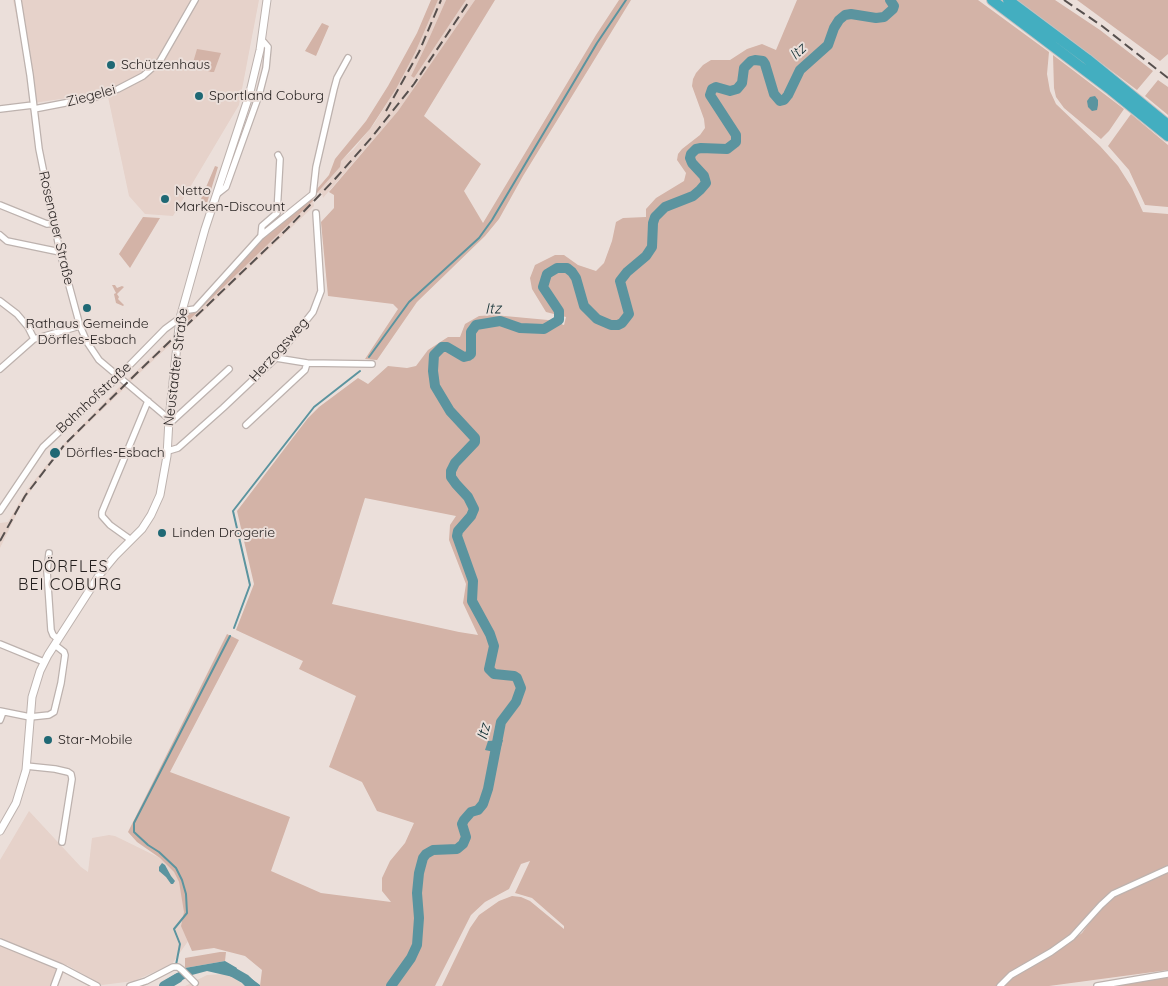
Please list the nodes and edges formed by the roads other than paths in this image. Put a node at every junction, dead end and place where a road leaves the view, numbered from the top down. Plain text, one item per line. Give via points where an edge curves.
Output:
1 (18, 0) edge
2 (195, 0) edge
3 (267, 0) edge
4 (992, 0) edge
5 (1008, 0) edge
6 (348, 58) dead end
7 (33, 107) junction
8 (0, 109) edge
9 (1154, 119) junction
10 (1168, 125) edge
11 (1168, 136) edge
12 (278, 156) dead end
13 (0, 205) edge
14 (316, 213) dead end
15 (54, 223) junction
16 (0, 235) edge
17 (261, 236) junction
18 (60, 252) junction
19 (0, 302) edge
20 (182, 311) junction
21 (180, 318) junction
22 (80, 326) junction
23 (34, 339) junction
24 (276, 358) junction
25 (307, 363) junction
26 (372, 364) dead end
27 (229, 369) dead end
28 (0, 370) edge
29 (118, 377) junction
30 (148, 401) junction
31 (169, 421) junction
32 (246, 425) dead end
33 (168, 451) junction
34 (0, 511) edge
35 (131, 540) junction
36 (49, 553) dead end
37 (56, 642) junction
38 (0, 644) edge
39 (44, 662) junction
40 (1, 712) edge
41 (30, 717) junction
42 (0, 720) edge
43 (26, 766) junction
44 (0, 831) edge
45 (62, 842) dead end
46 (1168, 869) edge
47 (0, 942) edge
48 (61, 966) junction
49 (1168, 974) edge
50 (195, 983) dead end
51 (54, 986) edge
52 (97, 986) edge
53 (130, 986) edge
54 (1000, 986) edge
55 (1097, 986) edge

1 - 7 street, Rosenauer Straße
2 - 7 street, Ziegelei via 160,61 143,76 103,95
3 - 20 street, Neustadter Straße via 249,96
4 - 9 highway
5 - 9 highway via 1087,59
6 - 17 street via 334,88 312,194
7 - 8 street, Ziegelei
7 - 15 street, Rosenauer Straße
9 - 10 highway
9 - 11 highway
12 - 17 street via 277,213 262,226
13 - 15 street via 47,224
14 - 24 street, Herzogsweg via 318,301
15 - 18 street, Rosenauer Straße
16 - 18 street via 7,241
17 - 20 street via 197,307
18 - 22 street, Rosenauer Straße
19 - 23 street via 17,314
20 - 21 street, Neustadter Straße
21 - 29 street, Bahnhofstraße
21 - 31 street, Neustadter Straße
22 - 23 street
22 - 29 street, Rosenauer Straße via 94,354
23 - 28 street
24 - 25 street
24 - 33 street, Herzogsweg via 178,448
25 - 26 street
25 - 32 street via 305,370
27 - 31 street
29 - 30 street, Rosenauer Straße
29 - 34 street, Bahnhofstraße via 43,447
30 - 31 street, Rosenauer Straße
30 - 35 street via 102,512 110,525
31 - 33 street, Neustadter Straße
33 - 35 street, Neustadter Straße via 160,495 142,529
35 - 37 street, Neustadter Straße via 100,574
36 - 37 street via 51,630
37 - 39 street, Neustadter Straße
37 - 41 street via 65,655 56,707 48,715
38 - 39 street
39 - 41 street, Neustadter Straße via 36,680
40 - 41 street
40 - 42 street
41 - 43 street, Neustadter Straße
43 - 44 street, Neustadter Straße via 16,803
43 - 45 street via 71,774
46 - 54 street via 1113,894 1072,937 1011,975
47 - 48 street
48 - 51 street
48 - 52 street
49 - 55 street
50 - 53 street via 178,968

